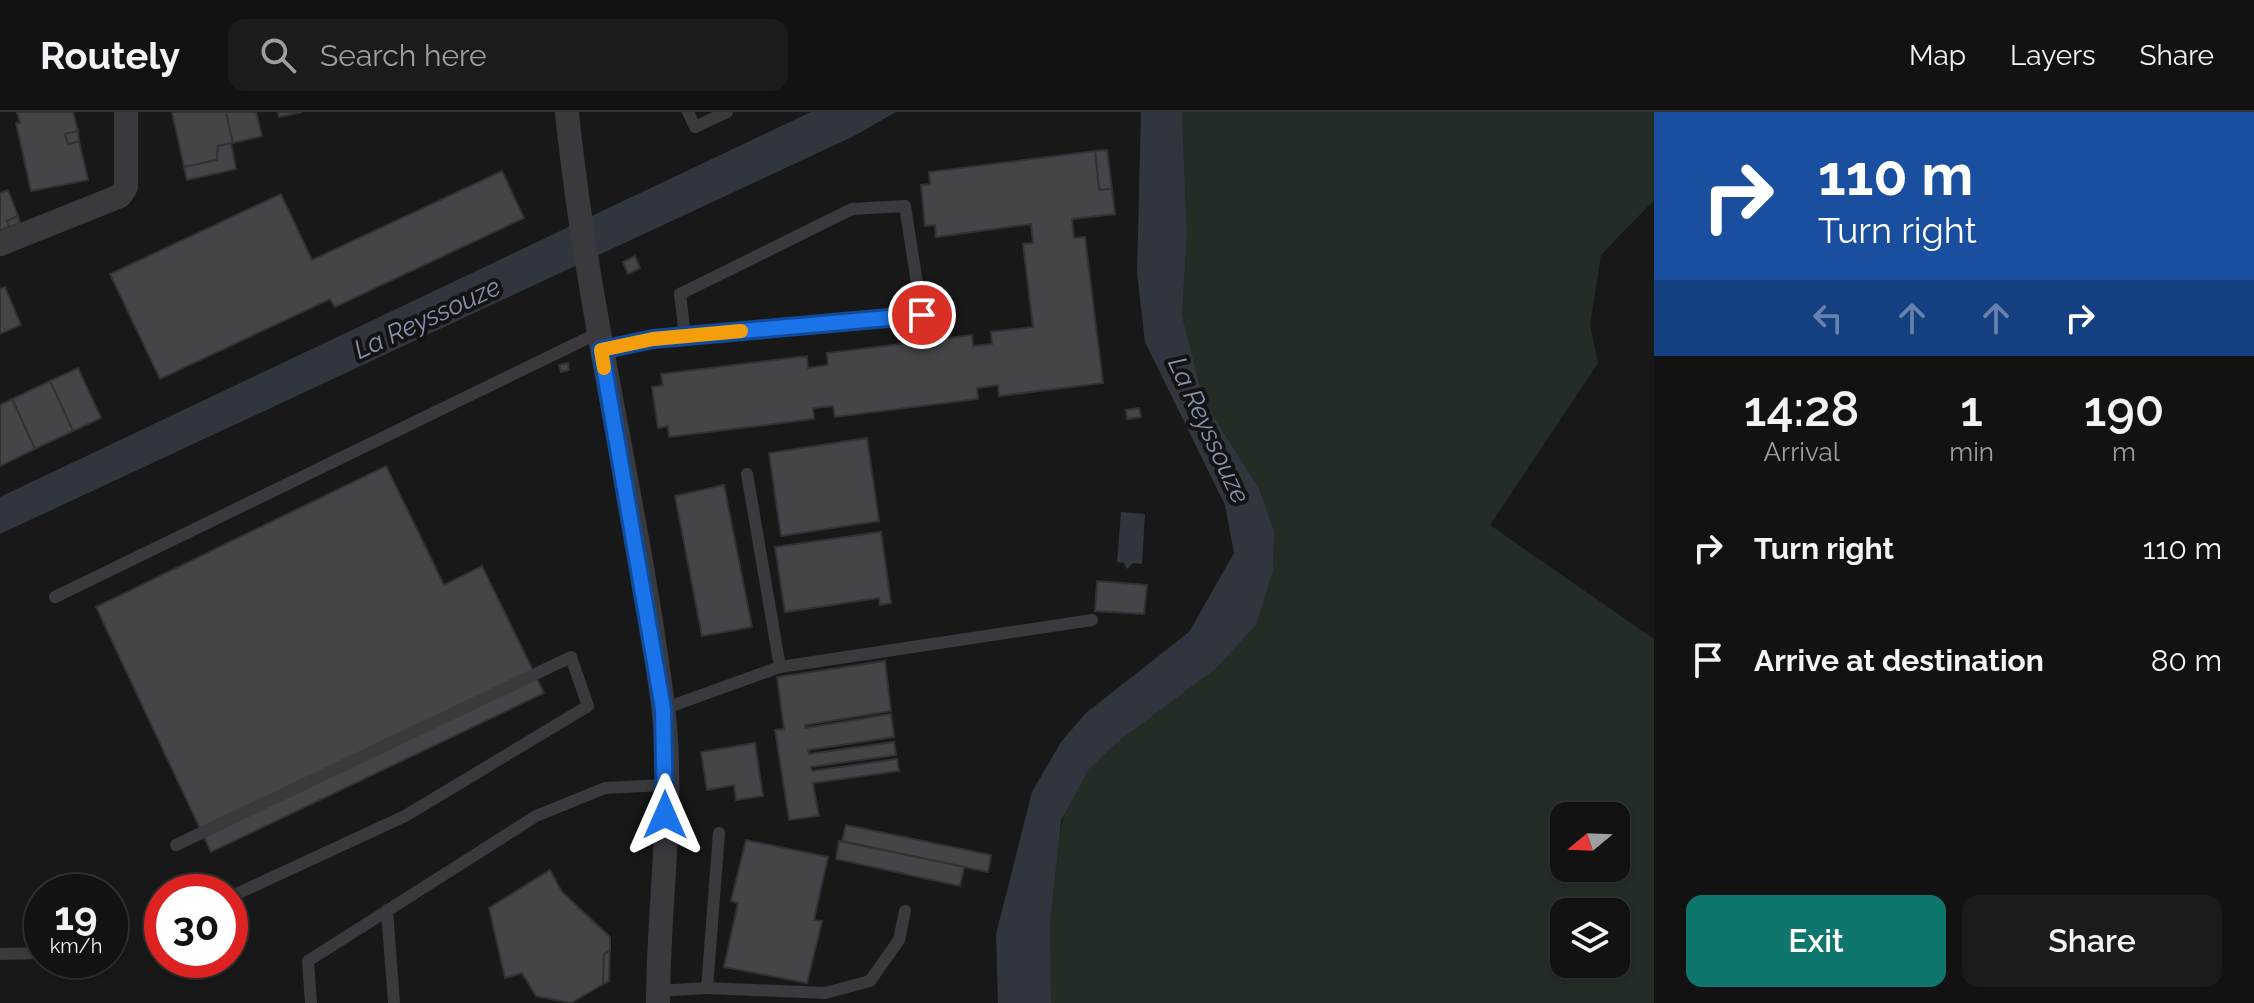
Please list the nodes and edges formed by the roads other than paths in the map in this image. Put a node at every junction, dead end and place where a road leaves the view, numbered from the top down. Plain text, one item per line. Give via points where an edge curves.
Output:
1 (126, 112) edge
2 (567, 112) edge
3 (688, 112) edge
4 (727, 112) edge
5 (0, 244) edge
6 (685, 336) junction
7 (600, 342) junction
8 (747, 474) dead end
9 (55, 597) dead end
10 (1092, 620) dead end
11 (780, 667) junction
12 (663, 709) junction
13 (664, 785) junction
14 (719, 833) dead end
15 (176, 845) dead end
16 (248, 889) edge
17 (387, 910) junction
18 (905, 911) dead end
19 (24, 953) edge
20 (0, 954) edge
21 (707, 988) junction
22 (658, 997) edge
23 (311, 1003) edge
24 (394, 1003) edge

1 - 5 street via 126,187 120,196
2 - 7 street
3 - 4 lane via 695,127
6 - 6 lane via 922,315 905,206 852,209 680,294
6 - 7 lane
7 - 9 lane
7 - 12 street
8 - 11 lane
10 - 11 lane
11 - 12 lane
12 - 13 street
13 - 17 lane via 605,788 536,816
13 - 22 street
14 - 21 lane
15 - 16 lane via 571,657 588,706 405,816
17 - 23 lane via 308,961
17 - 24 lane
18 - 21 lane via 899,940 870,981 825,993
19 - 20 lane
21 - 22 lane

